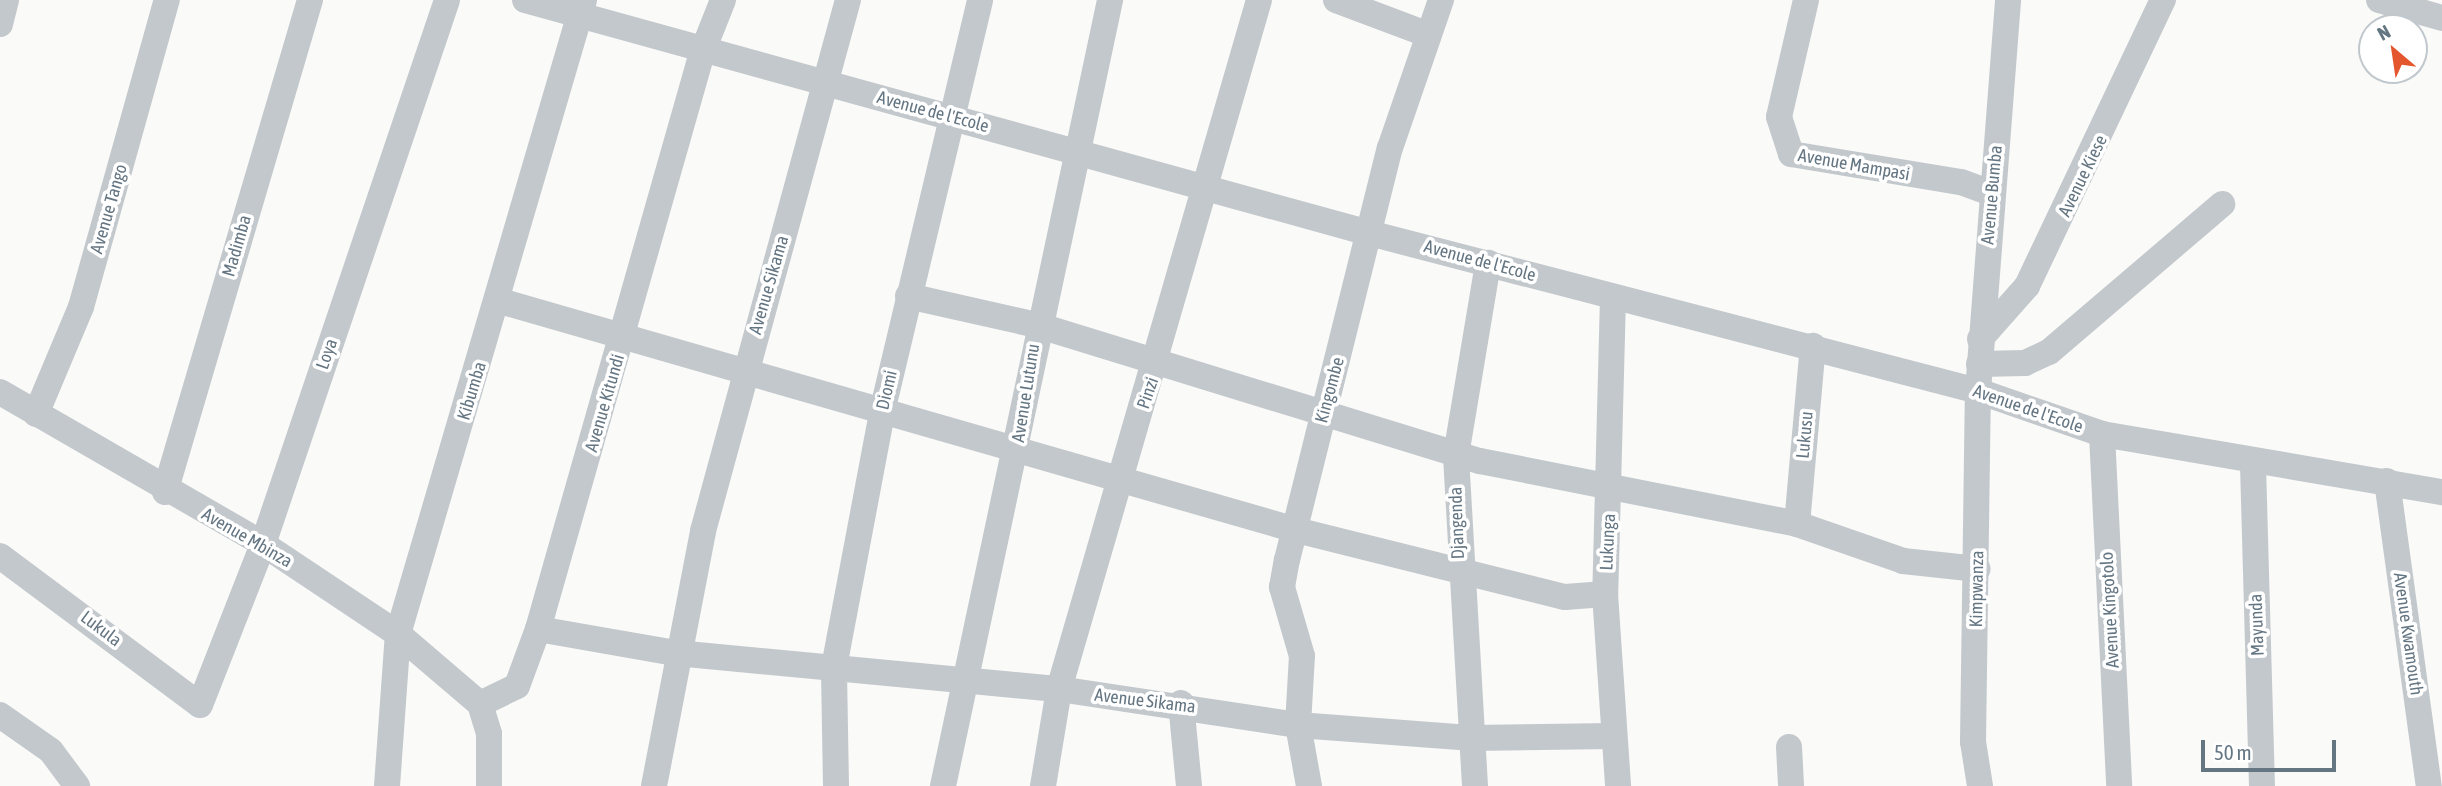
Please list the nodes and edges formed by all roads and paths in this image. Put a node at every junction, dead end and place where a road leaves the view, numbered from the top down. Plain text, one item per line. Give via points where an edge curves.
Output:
1 (6, 0) edge
2 (167, 0) edge
3 (310, 0) edge
4 (447, 0) edge
5 (525, 0) edge
6 (723, 0) edge
7 (848, 0) edge
8 (980, 0) edge
9 (1110, 0) edge
10 (1259, 0) edge
11 (1336, 0) edge
12 (1441, 0) edge
13 (1806, 0) edge
14 (2008, 0) edge
15 (2163, 0) edge
16 (2379, 0) edge
17 (581, 9) edge
18 (2442, 18) edge
19 (0, 24) edge
20 (1429, 35) junction
21 (702, 53) junction
22 (826, 84) junction
23 (953, 118) junction
24 (1077, 149) junction
25 (1207, 184) junction
26 (1991, 194) junction
27 (2222, 204) dead end
28 (1373, 234) junction
29 (1488, 262) junction
30 (908, 296) junction
31 (1613, 297) junction
32 (500, 301) junction
33 (1037, 325) junction
34 (625, 333) junction
35 (1813, 346) junction
36 (1980, 351) junction
37 (1158, 362) junction
38 (746, 368) junction
39 (1978, 391) junction
40 (0, 392) edge
41 (882, 412) junction
42 (36, 414) junction
43 (1321, 418) junction
44 (2102, 434) junction
45 (1018, 448) junction
46 (1455, 455) junction
47 (2253, 465) junction
48 (1120, 475) junction
49 (2387, 481) junction
50 (1611, 486) junction
51 (165, 492) junction
52 (2442, 492) edge
53 (1797, 524) junction
54 (1296, 530) junction
55 (263, 544) junction
56 (0, 556) edge
57 (1978, 569) junction
58 (1459, 573) junction
59 (1605, 594) junction
60 (538, 629) junction
61 (398, 634) junction
62 (676, 653) junction
63 (834, 667) junction
64 (962, 683) junction
65 (1059, 689) junction
66 (1181, 703) junction
67 (481, 704) junction
68 (200, 705) joint
69 (0, 715) edge
70 (1298, 725) junction
71 (1614, 736) junction
72 (1470, 738) junction
73 (1973, 742) junction
74 (1789, 747) dead end
75 (495, 785) edge
76 (77, 786) edge
77 (387, 786) edge
78 (654, 786) edge
79 (836, 786) edge
80 (943, 786) edge
81 (1044, 786) edge
82 (1189, 786) edge
83 (1309, 786) edge
84 (1475, 786) edge
85 (1618, 786) edge
86 (1791, 786) edge
87 (1963, 786) edge
88 (1980, 786) edge
89 (2119, 786) edge
90 (2262, 786) edge
91 (2429, 786) edge

1 - 19 street
2 - 42 street, Avenue Tango via 81,307
3 - 51 street, Madimba
4 - 55 street, Loya
5 - 17 street, Avenue de l'Ecole
6 - 21 street, Avenue Kitundi
7 - 22 street, Avenue Sikama
8 - 23 street, Diomi
9 - 24 street, Avenue Lutunu
10 - 25 street, Pinzi
11 - 20 street
12 - 20 street, Kingombe
13 - 26 street, Avenue Mampasi via 1779,117 1791,154 1961,182
14 - 26 street, Avenue Bumba
15 - 36 street, Avenue Kiese via 2027,286
16 - 18 street
17 - 21 street, Avenue de l'Ecole
17 - 32 street, Kibumba
20 - 28 street, Kingombe via 1390,148
21 - 22 street, Avenue de l'Ecole
21 - 34 street, Avenue Kitundi
22 - 23 street, Avenue de l'Ecole
22 - 38 street, Avenue Sikama
23 - 24 street, Avenue de l'Ecole
23 - 30 street, Diomi
24 - 25 street, Avenue de l'Ecole
24 - 33 street, Avenue Lutunu
25 - 28 street, Avenue de l'Ecole
25 - 37 street, Pinzi
26 - 36 street, Avenue Bumba
27 - 36 street via 2049,352 2025,363
28 - 29 street, Avenue de l'Ecole
28 - 43 street, Kingombe
29 - 31 street, Avenue de l'Ecole
29 - 46 street, Djangenda
30 - 33 street
30 - 41 street, Diomi
31 - 35 street, Avenue de l'Ecole
31 - 50 street, Lukunga
32 - 34 street
32 - 61 street, Kibumba
33 - 37 street
33 - 45 street, Avenue Lutunu
34 - 38 street
34 - 60 street, Avenue Kitundi
35 - 39 street, Avenue de l'Ecole
35 - 53 street, Lukusu
36 - 39 street, Avenue Bumba
37 - 43 street
37 - 48 street, Pinzi
38 - 41 street
38 - 62 street, Avenue Sikama
39 - 44 street, Avenue de l'Ecole
39 - 57 street, Kimpwanza
40 - 42 street, Avenue Mbinza
41 - 45 street
41 - 63 street, Diomi
42 - 51 street, Avenue Mbinza
43 - 46 street
43 - 54 street, Kingombe
44 - 47 street, Avenue de l'Ecole
44 - 89 street, Avenue Kingotolo
45 - 48 street
45 - 64 street, Avenue Lutunu
46 - 50 street
46 - 58 street, Djangenda
47 - 49 street, Avenue de l'Ecole
47 - 90 street, Mayunda
48 - 54 street
48 - 65 street, Pinzi
49 - 52 street, Avenue de l'Ecole
49 - 91 street, Avenue Kwamouth
50 - 53 street
50 - 59 street, Lukunga
51 - 55 street, Avenue Mbinza
53 - 57 street via 1903,561
54 - 58 street
54 - 70 street, Kingombe via 1282,587 1301,656
55 - 61 street, Avenue Mbinza
55 - 68 street, Loya
56 - 68 street, Lukula
57 - 73 street, Kimpwanza
58 - 59 street via 1565,597
58 - 72 street, Djangenda
59 - 71 street, Lukunga
60 - 62 street, Avenue Sikama
60 - 67 street, Avenue Kitundi via 517,686
61 - 67 street, Avenue Mbinza
61 - 77 street, Kibumba
62 - 63 street, Avenue Sikama
62 - 78 street, Avenue Sikama
63 - 64 street, Avenue Sikama
63 - 79 street, Diomi
64 - 65 street, Avenue Sikama
64 - 80 street, Avenue Lutunu
65 - 66 street, Avenue Sikama
65 - 81 street, Pinzi
66 - 70 street, Avenue Sikama
66 - 82 street
67 - 75 street
69 - 76 street via 51,751
70 - 72 street, Avenue Sikama
70 - 83 street, Kingombe
71 - 72 street, Avenue Sikama
71 - 85 street, Lukunga
72 - 84 street, Djangenda
73 - 87 street
73 - 88 street, Kimpwanza
74 - 86 street

